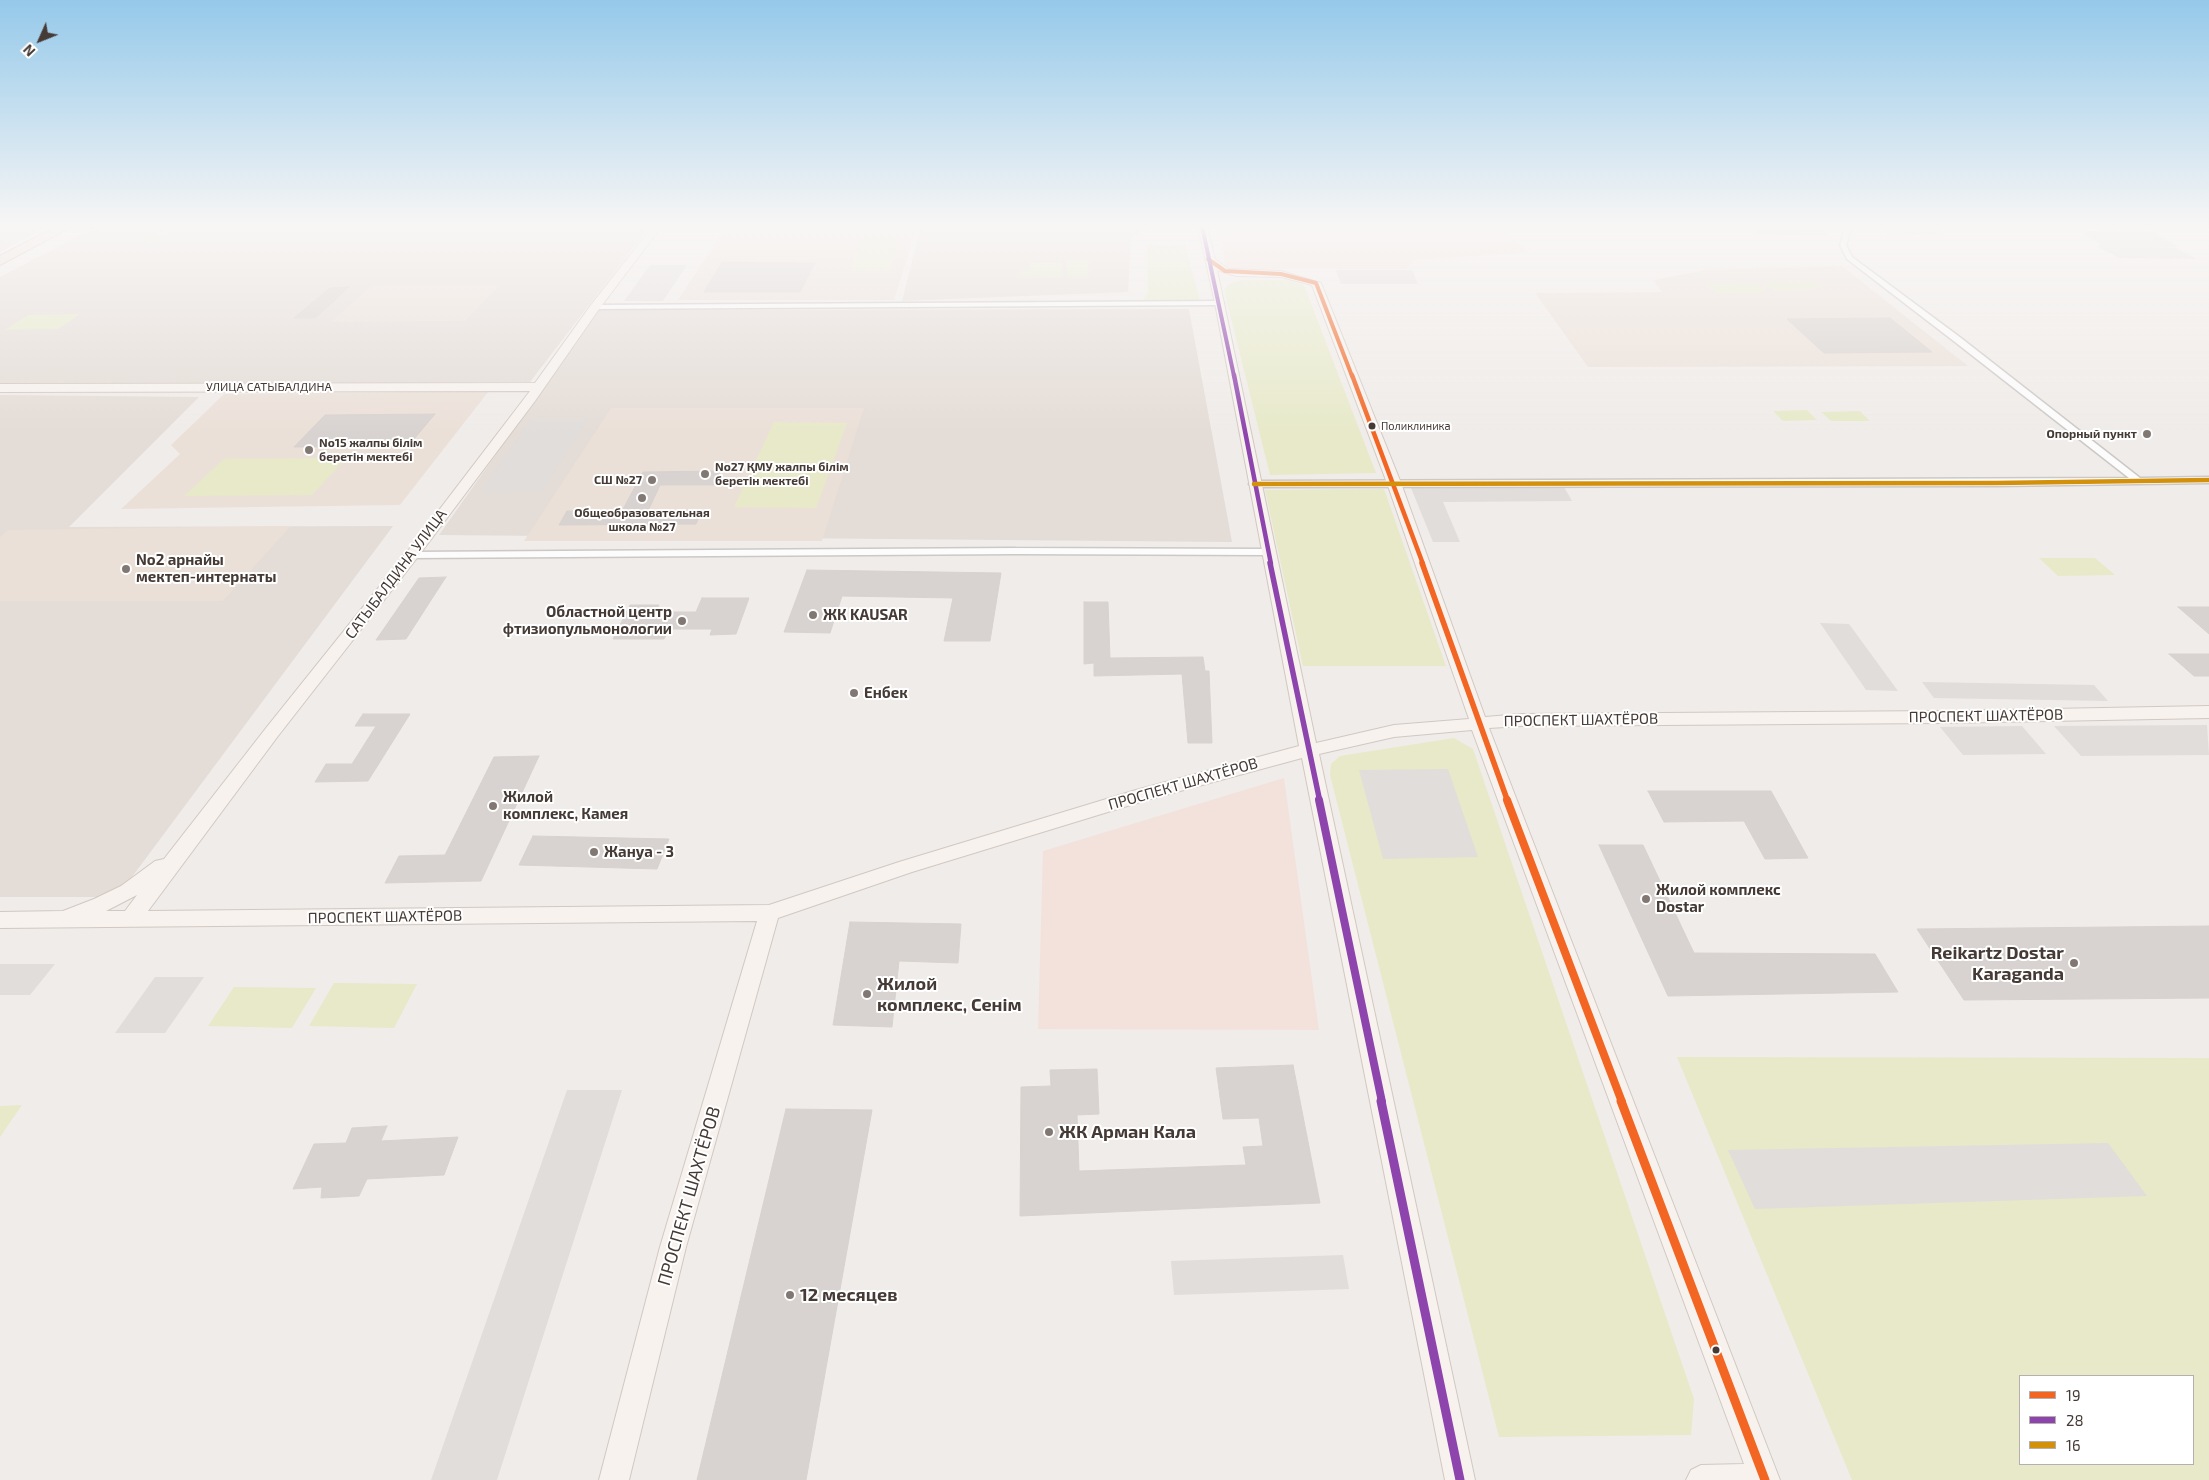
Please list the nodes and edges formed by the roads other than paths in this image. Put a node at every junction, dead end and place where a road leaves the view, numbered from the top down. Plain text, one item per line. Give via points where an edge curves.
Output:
1 (604, 295) edge
2 (1321, 295) edge
3 (1898, 295) edge
4 (1218, 297) joint
5 (595, 307) junction
6 (538, 387) junction
7 (0, 388) edge
8 (2209, 480) edge
9 (2138, 481) junction
10 (1394, 483) junction
11 (1254, 484) junction
12 (1268, 552) junction
13 (412, 555) junction
14 (2209, 712) edge
15 (1479, 722) junction
16 (1309, 750) junction
17 (182, 850) junction
18 (769, 913) junction
19 (130, 919) junction
20 (0, 920) edge
21 (47, 920) junction
22 (1765, 1479) edge
23 (614, 1480) edge
24 (1460, 1480) edge
25 (1701, 1480) edge

1 - 5 main road, САТЫБАЛДИНА УЛИЦА
2 - 10 main road
3 - 9 street
4 - 5 street
4 - 11 main road
5 - 6 main road, САТЫБАЛДИНА УЛИЦА
6 - 7 main road, УЛИЦА САТЫБАЛДИНА
6 - 13 main road, САТЫБАЛДИНА УЛИЦА
8 - 9 street
9 - 10 street
10 - 11 street
10 - 15 main road
11 - 12 main road
12 - 13 street
12 - 16 main road
13 - 17 main road, САТЫБАЛДИНА УЛИЦА
14 - 15 main road, ПРОСПЕКТ ШАХТЁРОВ
15 - 16 main road, ПРОСПЕКТ ШАХТЁРОВ via 1394,731
15 - 22 main road
16 - 18 main road, ПРОСПЕКТ ШАХТЁРОВ via 1143,795 906,867
16 - 24 main road
17 - 19 main road, САТЫБАЛДИНА УЛИЦА
17 - 21 main road via 155,872 101,905
18 - 19 main road, ПРОСПЕКТ ШАХТЁРОВ
18 - 23 main road, ПРОСПЕКТ ШАХТЁРОВ via 673,1247
19 - 21 main road, ПРОСПЕКТ ШАХТЁРОВ
20 - 21 main road, ПРОСПЕКТ ШАХТЁРОВ
22 - 25 main road

